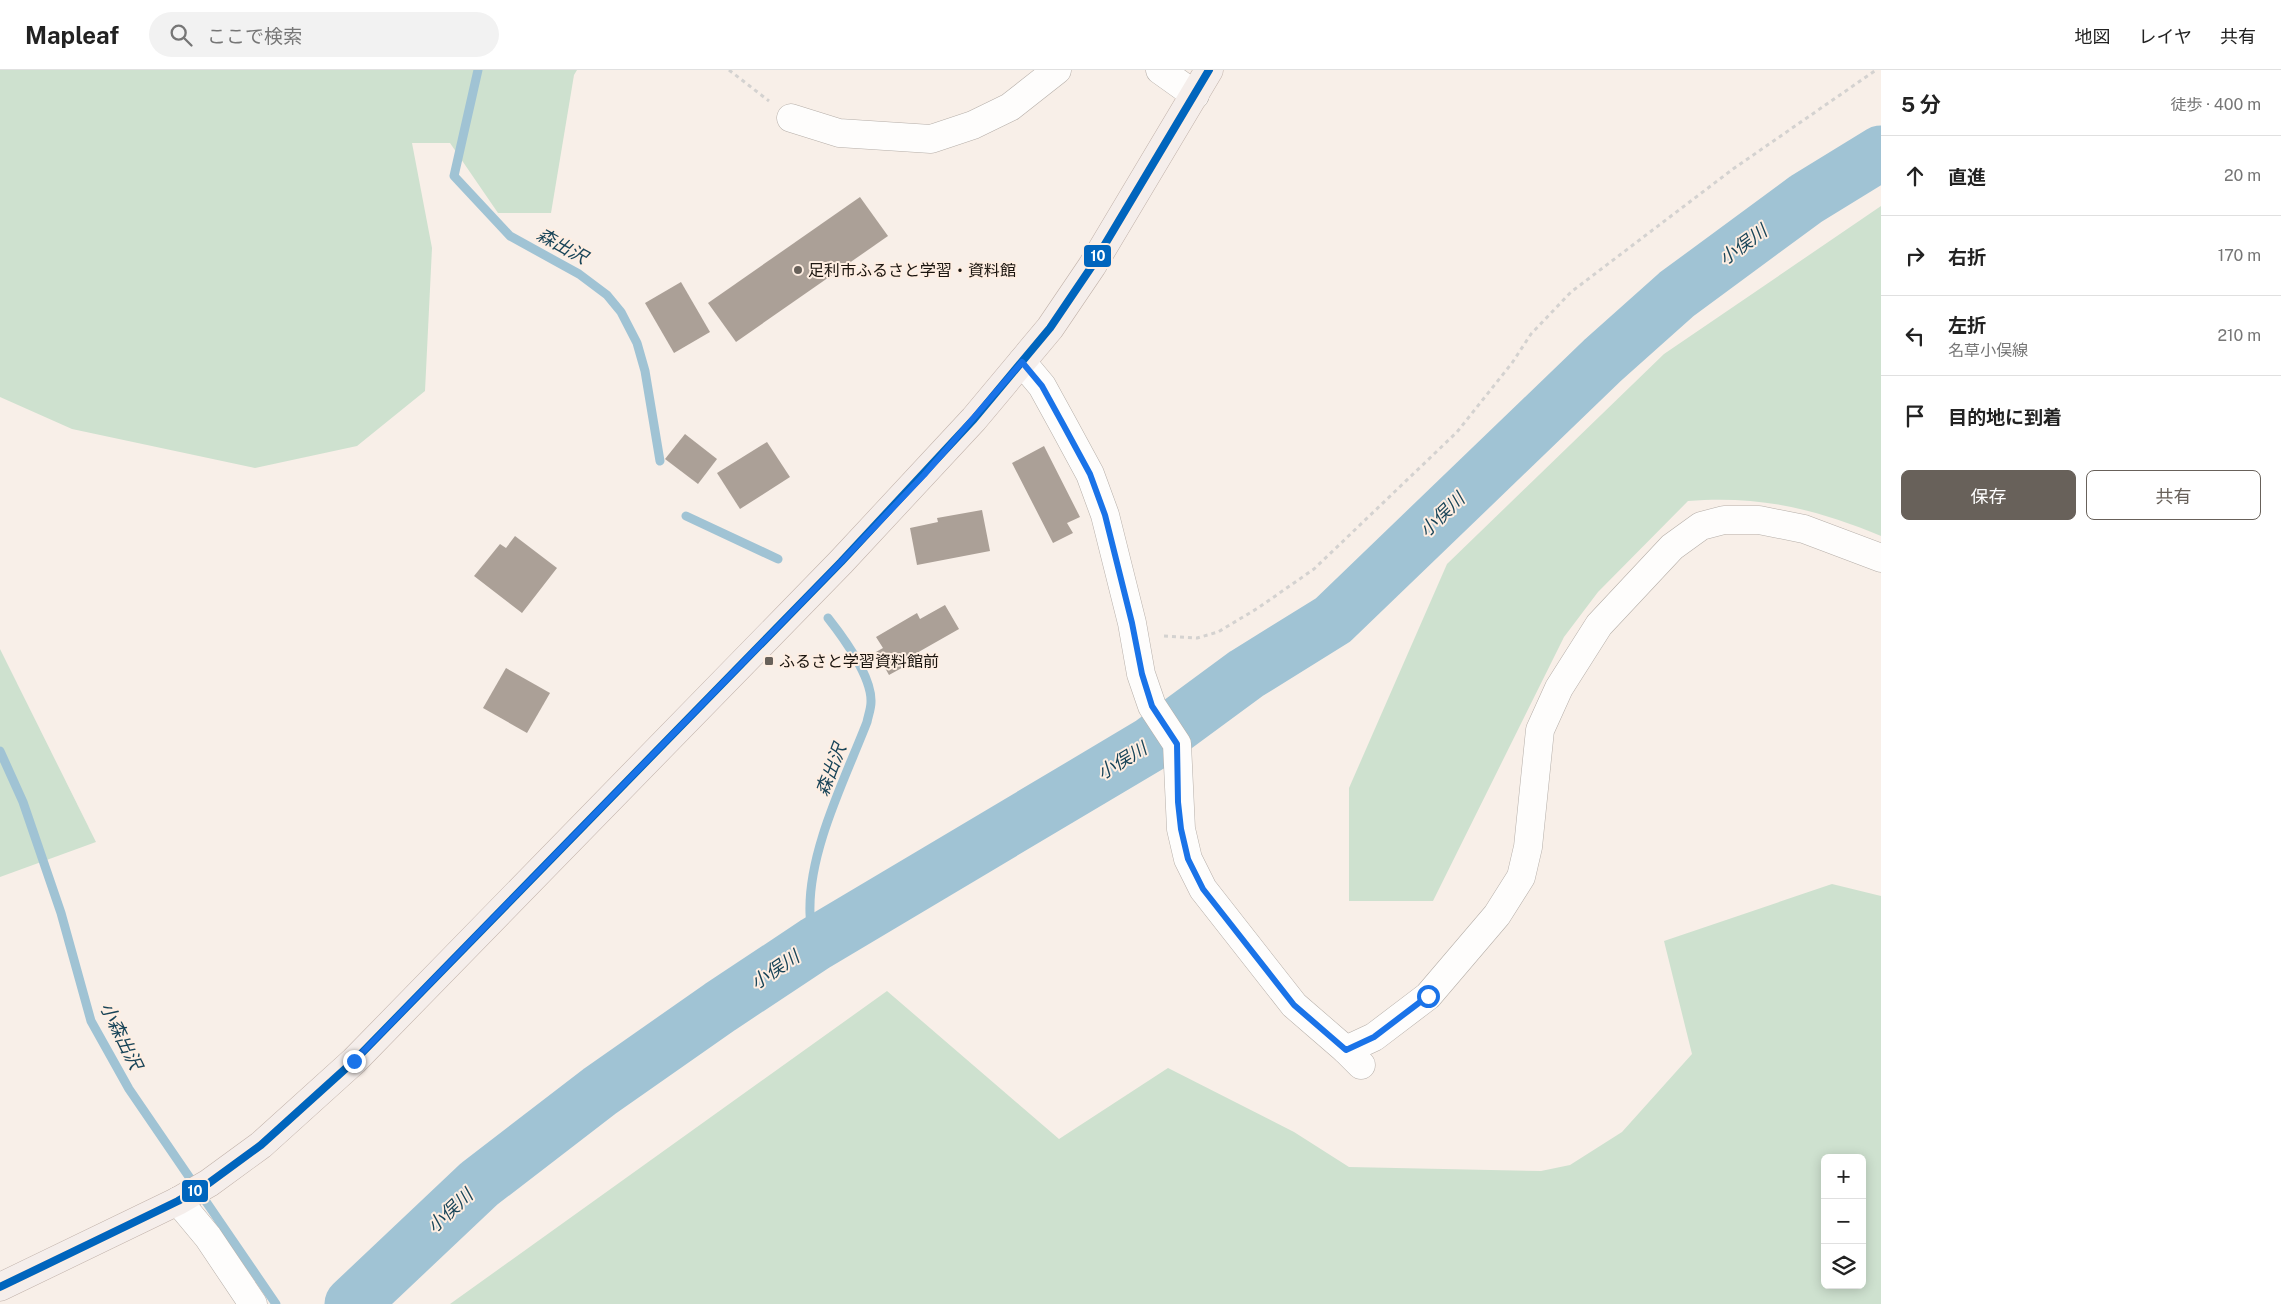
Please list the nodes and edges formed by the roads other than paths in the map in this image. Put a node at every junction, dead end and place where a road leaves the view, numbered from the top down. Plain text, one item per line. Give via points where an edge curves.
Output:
1 (1057, 70) edge
2 (1160, 70) edge
3 (1209, 70) edge
4 (1195, 95) junction
5 (791, 118) road end
6 (1022, 362) junction
7 (1881, 558) edge
8 (181, 1199) junction
9 (0, 1287) edge
10 (253, 1304) edge

1 - 5 street via 1010,107 974,125 931,139 839,133
2 - 4 street
3 - 4 main road
4 - 6 main road via 1092,266 1050,328
6 - 7 street via 1042,386 1090,474 1105,515 1152,706 1177,744 1181,829 1188,859 1203,889 1294,1005 1353,1058 1374,1037 1428,996 1497,915 1521,877 1528,847 1540,730 1559,688 1599,625 1672,547 1701,526 1724,520 1759,520 1804,529
6 - 8 main road via 855,548 354,1061 261,1145
8 - 9 main road
8 - 10 street

